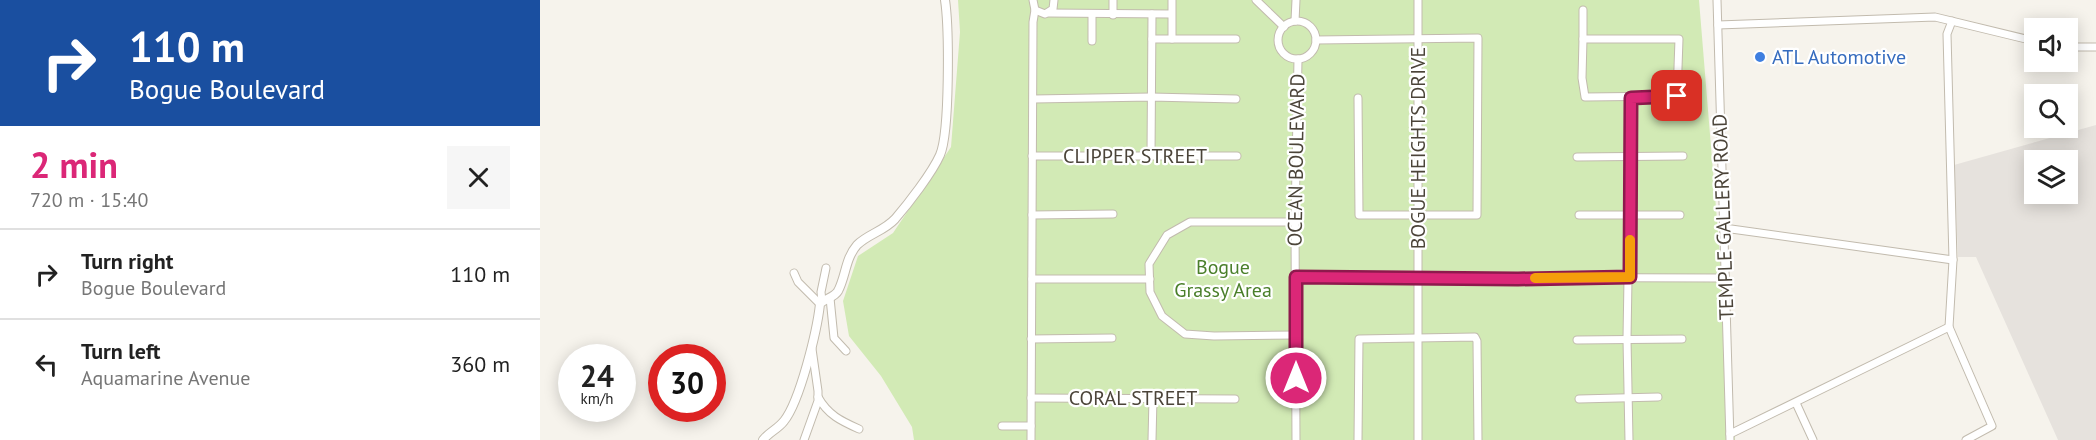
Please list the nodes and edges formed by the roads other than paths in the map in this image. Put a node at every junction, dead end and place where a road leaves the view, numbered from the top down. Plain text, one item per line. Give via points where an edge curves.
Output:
1 (945, 0) edge
2 (1033, 0) edge
3 (1113, 0) edge
4 (1172, 0) edge
5 (1257, 0) edge
6 (1296, 0) edge
7 (1418, 0) edge
8 (1717, 0) edge
9 (1054, 2) edge
10 (1035, 10) junction
11 (1583, 10) dead end
12 (1046, 14) junction
13 (1059, 14) junction
14 (1152, 14) junction
15 (1171, 14) junction
16 (1092, 15) junction
17 (1113, 15) junction
18 (1295, 21) junction
19 (1952, 21) junction
20 (1033, 22) junction
21 (1718, 26) junction
22 (1284, 27) junction
23 (1152, 39) junction
24 (1172, 39) junction
25 (1236, 39) dead end
26 (1583, 39) junction
27 (2024, 39) edge
28 (1316, 40) junction
29 (1419, 40) junction
30 (1092, 41) dead end
31 (2096, 46) edge
32 (2078, 47) edge
33 (1298, 59) junction
34 (1151, 98) junction
35 (1358, 98) dead end
36 (1631, 98) junction
37 (1034, 99) junction
38 (1236, 99) dead end
39 (1151, 155) junction
40 (1032, 156) junction
41 (1237, 156) dead end
42 (1683, 156) dead end
43 (1577, 157) dead end
44 (1629, 157) junction
45 (1113, 214) dead end
46 (1032, 215) junction
47 (1417, 215) junction
48 (1579, 215) dead end
49 (1630, 215) junction
50 (1680, 215) dead end
51 (1294, 222) junction
52 (1724, 228) junction
53 (1953, 260) junction
54 (826, 268) dead end
55 (794, 273) dead end
56 (1296, 277) junction
57 (1630, 277) junction
58 (1417, 278) junction
59 (1725, 278) junction
60 (1032, 279) junction
61 (1150, 279) junction
62 (824, 301) junction
63 (1949, 327) junction
64 (1296, 335) junction
65 (1112, 338) dead end
66 (1031, 339) junction
67 (1418, 339) junction
68 (1628, 339) junction
69 (1682, 339) dead end
70 (1577, 340) dead end
71 (812, 343) junction
72 (846, 351) dead end
73 (818, 397) junction
74 (1628, 397) junction
75 (1658, 397) dead end
76 (1031, 398) junction
77 (1153, 398) junction
78 (1235, 399) dead end
79 (1579, 399) dead end
80 (1796, 403) junction
81 (1002, 426) dead end
82 (1031, 426) junction
83 (859, 429) dead end
84 (1730, 437) edge
85 (763, 440) edge
86 (804, 440) edge
87 (1031, 440) edge
88 (1152, 440) edge
89 (1296, 440) edge
90 (1358, 440) edge
91 (1418, 440) edge
92 (1478, 440) edge
93 (1629, 440) edge
94 (1812, 440) edge
95 (1966, 440) edge

1 - 62 street via 948,20 941,153 894,220 852,251 840,287
2 - 10 street
3 - 17 street
4 - 15 street
5 - 22 street
6 - 18 street
7 - 29 street, BOGUE HEIGHTS DRIVE
8 - 21 street, TEMPLE GALLERY ROAD
9 - 12 street
9 - 13 street
10 - 12 street
10 - 20 street
11 - 26 street
12 - 13 street
12 - 20 street
13 - 16 street
14 - 15 street
14 - 17 street
14 - 23 street
15 - 24 street
16 - 17 street
16 - 30 street
18 - 22 street
18 - 28 street via 1312,28
19 - 21 street via 1935,17
19 - 27 street
19 - 53 street via 1947,34
20 - 37 street
21 - 52 street, TEMPLE GALLERY ROAD
22 - 33 street via 1279,45 1286,55
23 - 24 street
23 - 34 street
24 - 25 street
26 - 36 street via 1585,97
26 - 36 street via 1680,39 1677,96
28 - 29 street
28 - 33 street via 1313,51
29 - 47 street, BOGUE HEIGHTS DRIVE
29 - 47 street via 1478,39 1477,214
31 - 32 street
33 - 51 street, OCEAN BOULEVARD
34 - 37 street
34 - 38 street
34 - 39 street
35 - 47 street via 1357,213 1361,217
36 - 44 street
37 - 40 street
39 - 40 street, CLIPPER STREET
39 - 41 street, CLIPPER STREET
40 - 46 street
42 - 44 street
43 - 44 street
44 - 49 street
45 - 46 street
46 - 60 street
47 - 58 street, BOGUE HEIGHTS DRIVE
48 - 49 street
49 - 50 street
49 - 57 street
51 - 56 street, OCEAN BOULEVARD
51 - 61 street via 1190,222 1167,235 1149,264
52 - 53 street
52 - 59 street, TEMPLE GALLERY ROAD
53 - 63 street
54 - 62 street via 821,292
55 - 62 street via 798,282
56 - 58 street
56 - 64 street, OCEAN BOULEVARD
57 - 58 street
57 - 59 street
57 - 68 street
58 - 67 street, BOGUE HEIGHTS DRIVE
59 - 84 street, TEMPLE GALLERY ROAD
60 - 61 street
60 - 66 street
61 - 64 street via 1150,292 1162,316 1185,334
62 - 71 street
62 - 72 street via 834,338
63 - 80 street
63 - 95 street via 1992,426
64 - 89 street, OCEAN BOULEVARD
65 - 66 street
66 - 76 street
67 - 90 street via 1359,339
67 - 91 street, BOGUE HEIGHTS DRIVE
67 - 92 street via 1477,339
68 - 69 street
68 - 70 street
68 - 74 street
71 - 73 street
71 - 85 street via 790,411
73 - 83 street via 830,414
73 - 86 street
74 - 75 street
74 - 79 street
74 - 93 street
76 - 77 street, CORAL STREET
76 - 82 street
77 - 78 street, CORAL STREET
77 - 88 street
80 - 84 street
80 - 94 street
81 - 82 street
82 - 87 street

